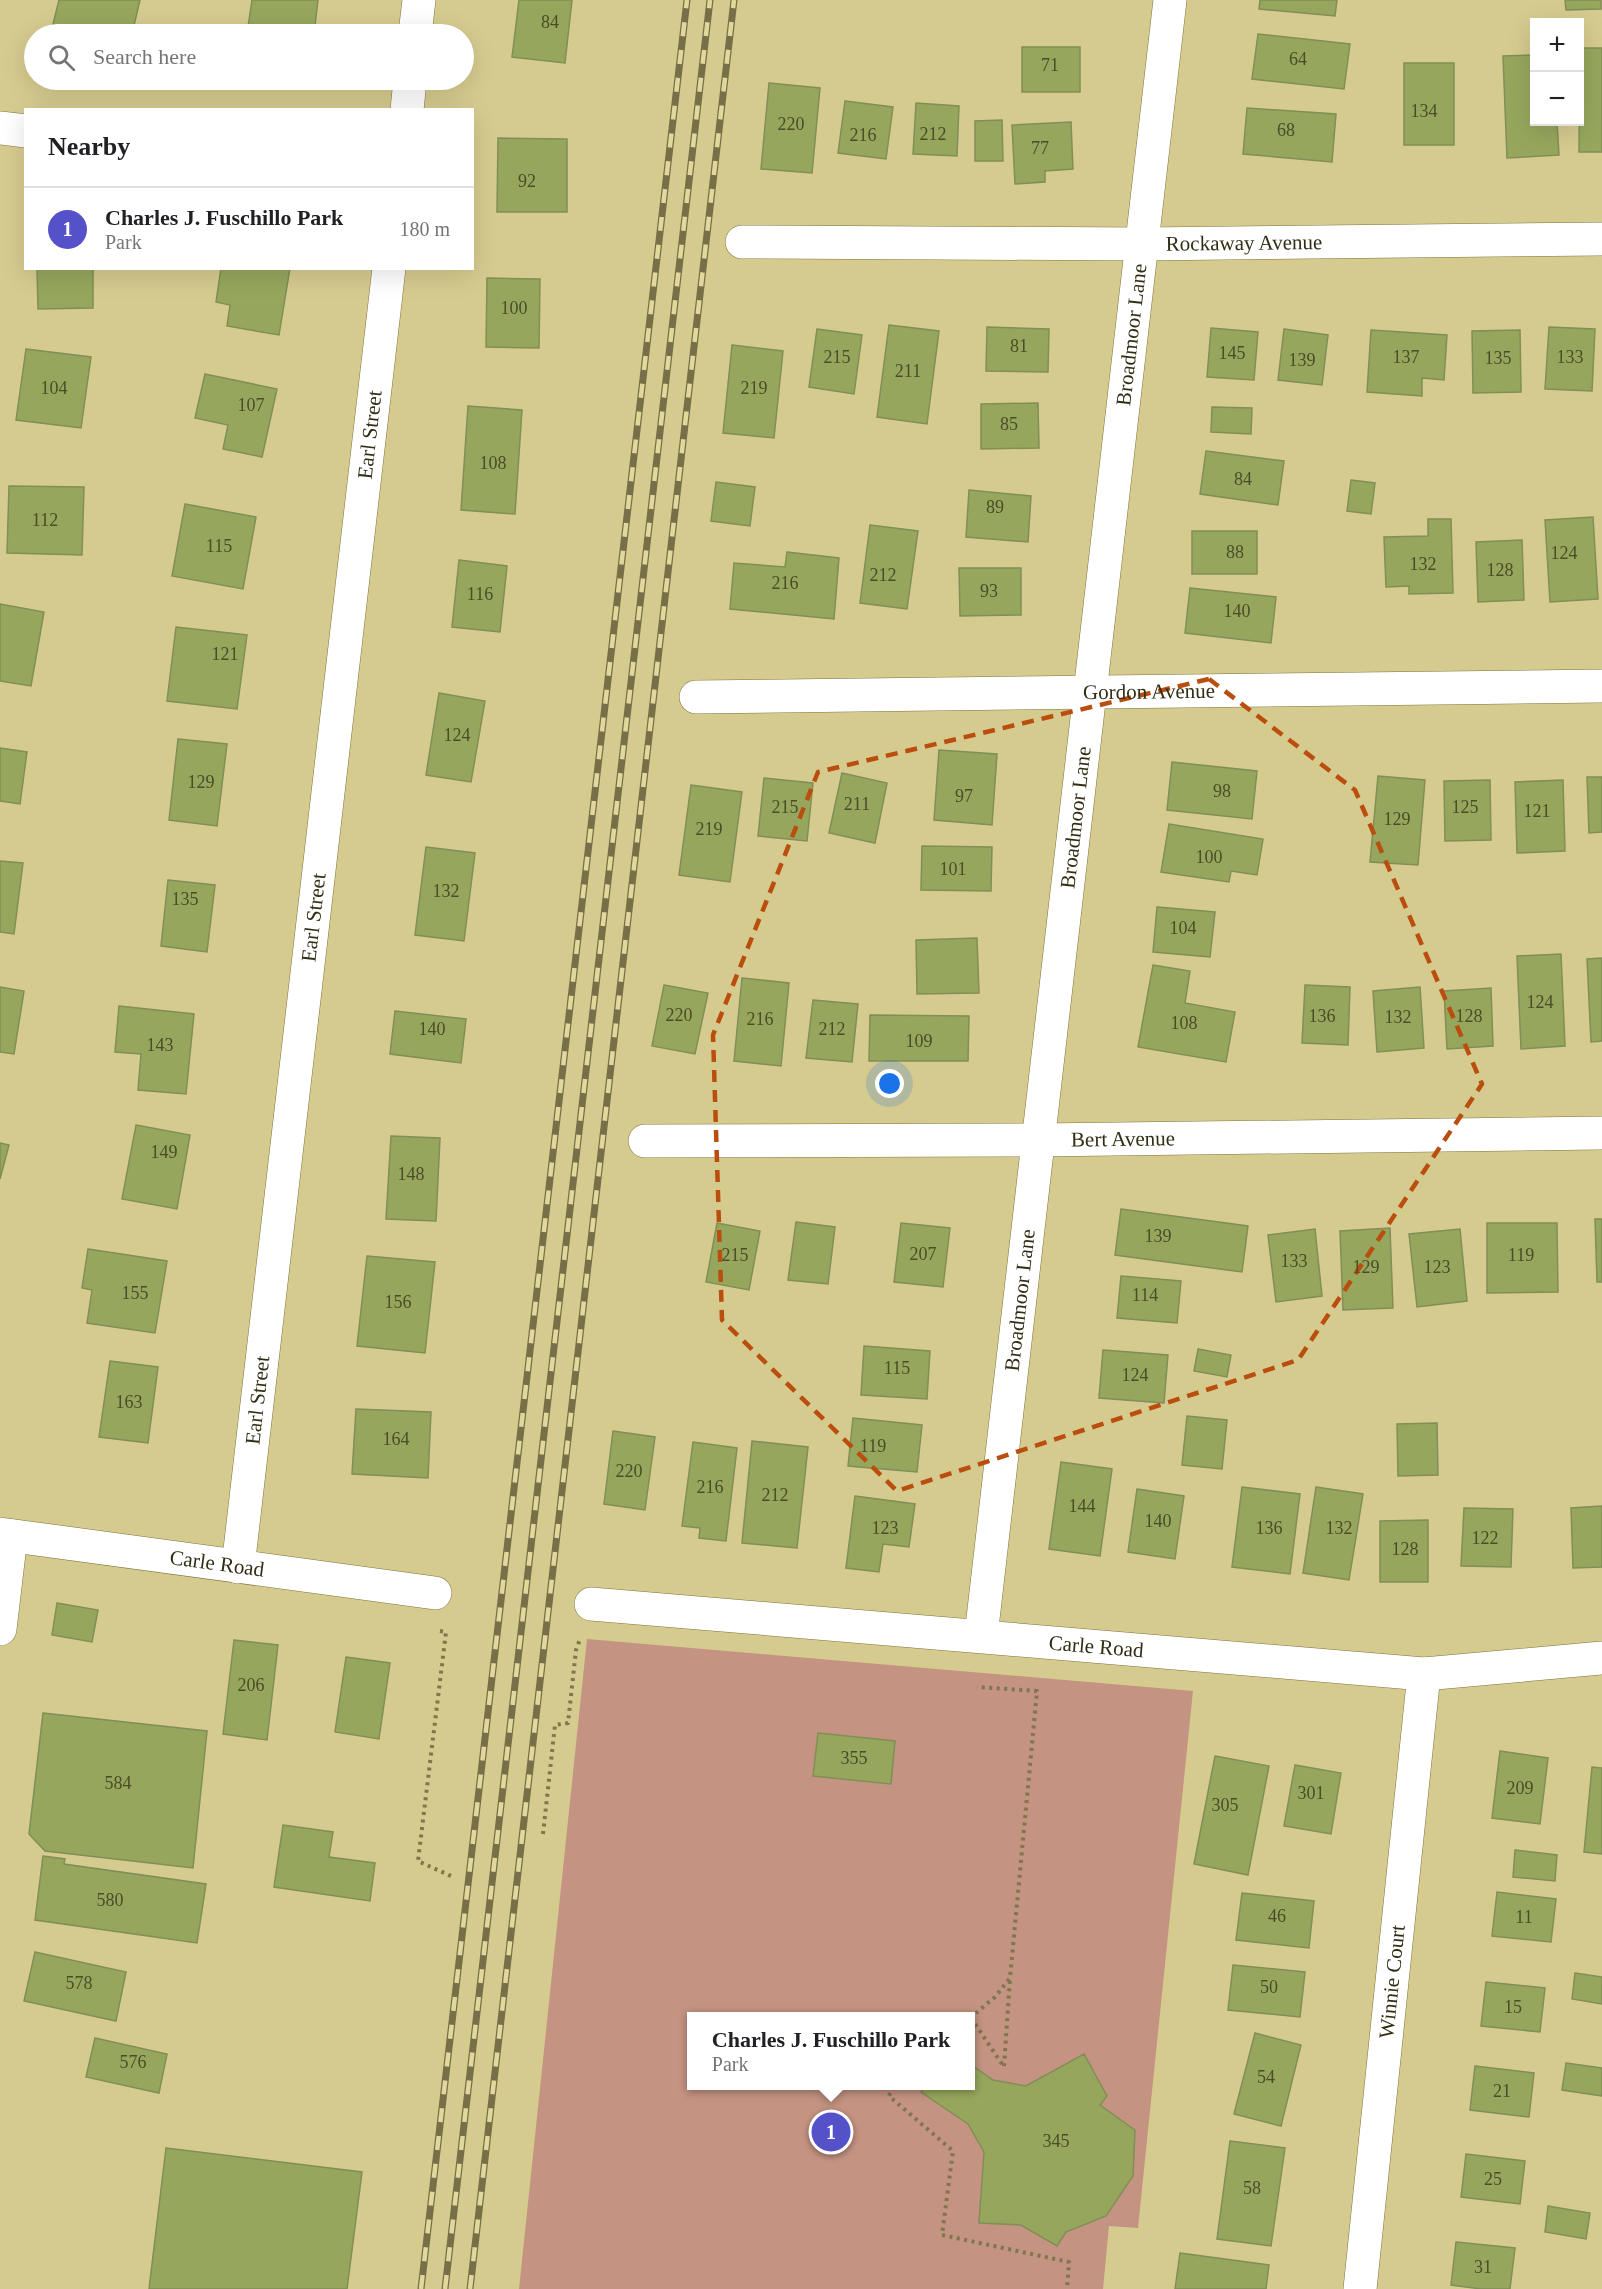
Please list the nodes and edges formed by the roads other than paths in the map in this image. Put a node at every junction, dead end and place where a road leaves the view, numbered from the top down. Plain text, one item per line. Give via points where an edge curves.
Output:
1 (419, 0) edge
2 (1170, 0) edge
3 (416, 24) edge
4 (409, 90) edge
5 (407, 108) edge
6 (0, 128) edge
7 (24, 131) edge
8 (1602, 239) edge
9 (742, 242) dead end
10 (1143, 244) junction
11 (388, 270) edge
12 (1602, 687) edge
13 (1091, 693) junction
14 (696, 697) dead end
15 (1602, 1133) edge
16 (1039, 1140) junction
17 (645, 1142) dead end
18 (6, 1535) edge
19 (238, 1566) junction
20 (435, 1593) road end
21 (591, 1604) road end
22 (0, 1629) edge
23 (981, 1636) junction
24 (1602, 1658) edge
25 (1424, 1674) junction
26 (1360, 2289) edge

1 - 3 street
2 - 10 street, Broadmoor Lane
4 - 5 street
6 - 7 street
8 - 10 street, Rockaway Avenue
9 - 10 street, Rockaway Avenue
10 - 13 street, Broadmoor Lane
11 - 19 street, Earl Street
12 - 13 street, Gordon Avenue
13 - 14 street, Gordon Avenue
13 - 16 street, Broadmoor Lane
15 - 16 street, Bert Avenue
16 - 17 street, Bert Avenue
16 - 23 street, Broadmoor Lane
18 - 19 street, Carle Road
18 - 22 street
19 - 20 street, Carle Road
21 - 23 street, Carle Road
23 - 25 street, Carle Road
24 - 25 street, Carle Road
25 - 26 street, Winnie Court

